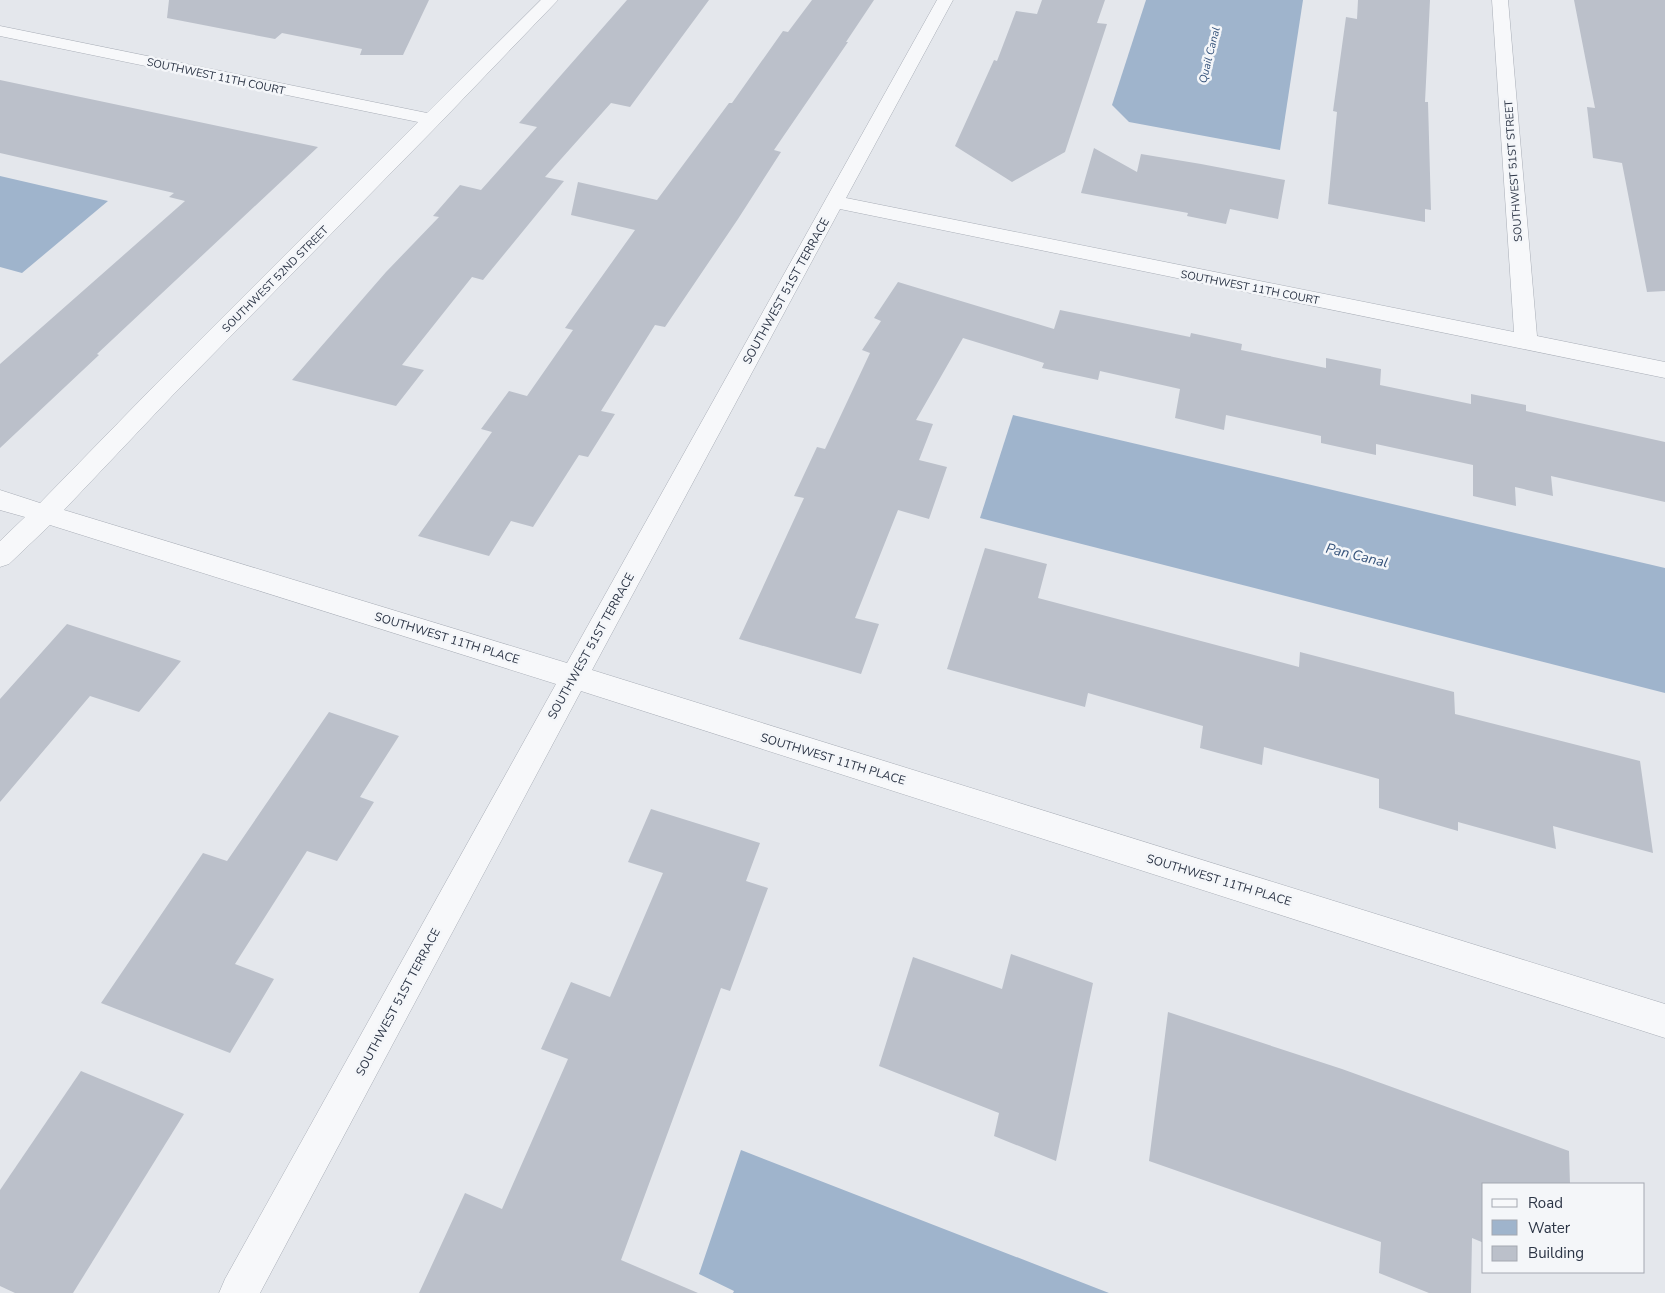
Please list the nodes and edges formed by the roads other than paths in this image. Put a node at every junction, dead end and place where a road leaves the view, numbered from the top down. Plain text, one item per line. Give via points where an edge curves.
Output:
1 (550, 0) edge
2 (945, 0) edge
3 (1500, 0) edge
4 (0, 31) edge
5 (433, 120) junction
6 (835, 202) junction
7 (1526, 341) junction
8 (1665, 370) edge
9 (0, 500) edge
10 (46, 513) junction
11 (0, 557) edge
12 (574, 677) junction
13 (1665, 1021) edge
14 (239, 1293) edge

1 - 5 street, SOUTHWEST 52ND STREET
2 - 6 street, SOUTHWEST 51ST TERRACE
3 - 7 street, SOUTHWEST 51ST STREET
4 - 5 street, SOUTHWEST 11TH COURT
5 - 10 street, SOUTHWEST 52ND STREET
6 - 7 street, SOUTHWEST 11TH COURT
6 - 12 street, SOUTHWEST 51ST TERRACE
7 - 8 street, SOUTHWEST 11TH COURT
9 - 10 street, SOUTHWEST 11TH PLACE
10 - 11 street, SOUTHWEST 52ND STREET
10 - 12 street, SOUTHWEST 11TH PLACE
12 - 13 street, SOUTHWEST 11TH PLACE
12 - 14 street, SOUTHWEST 51ST TERRACE

